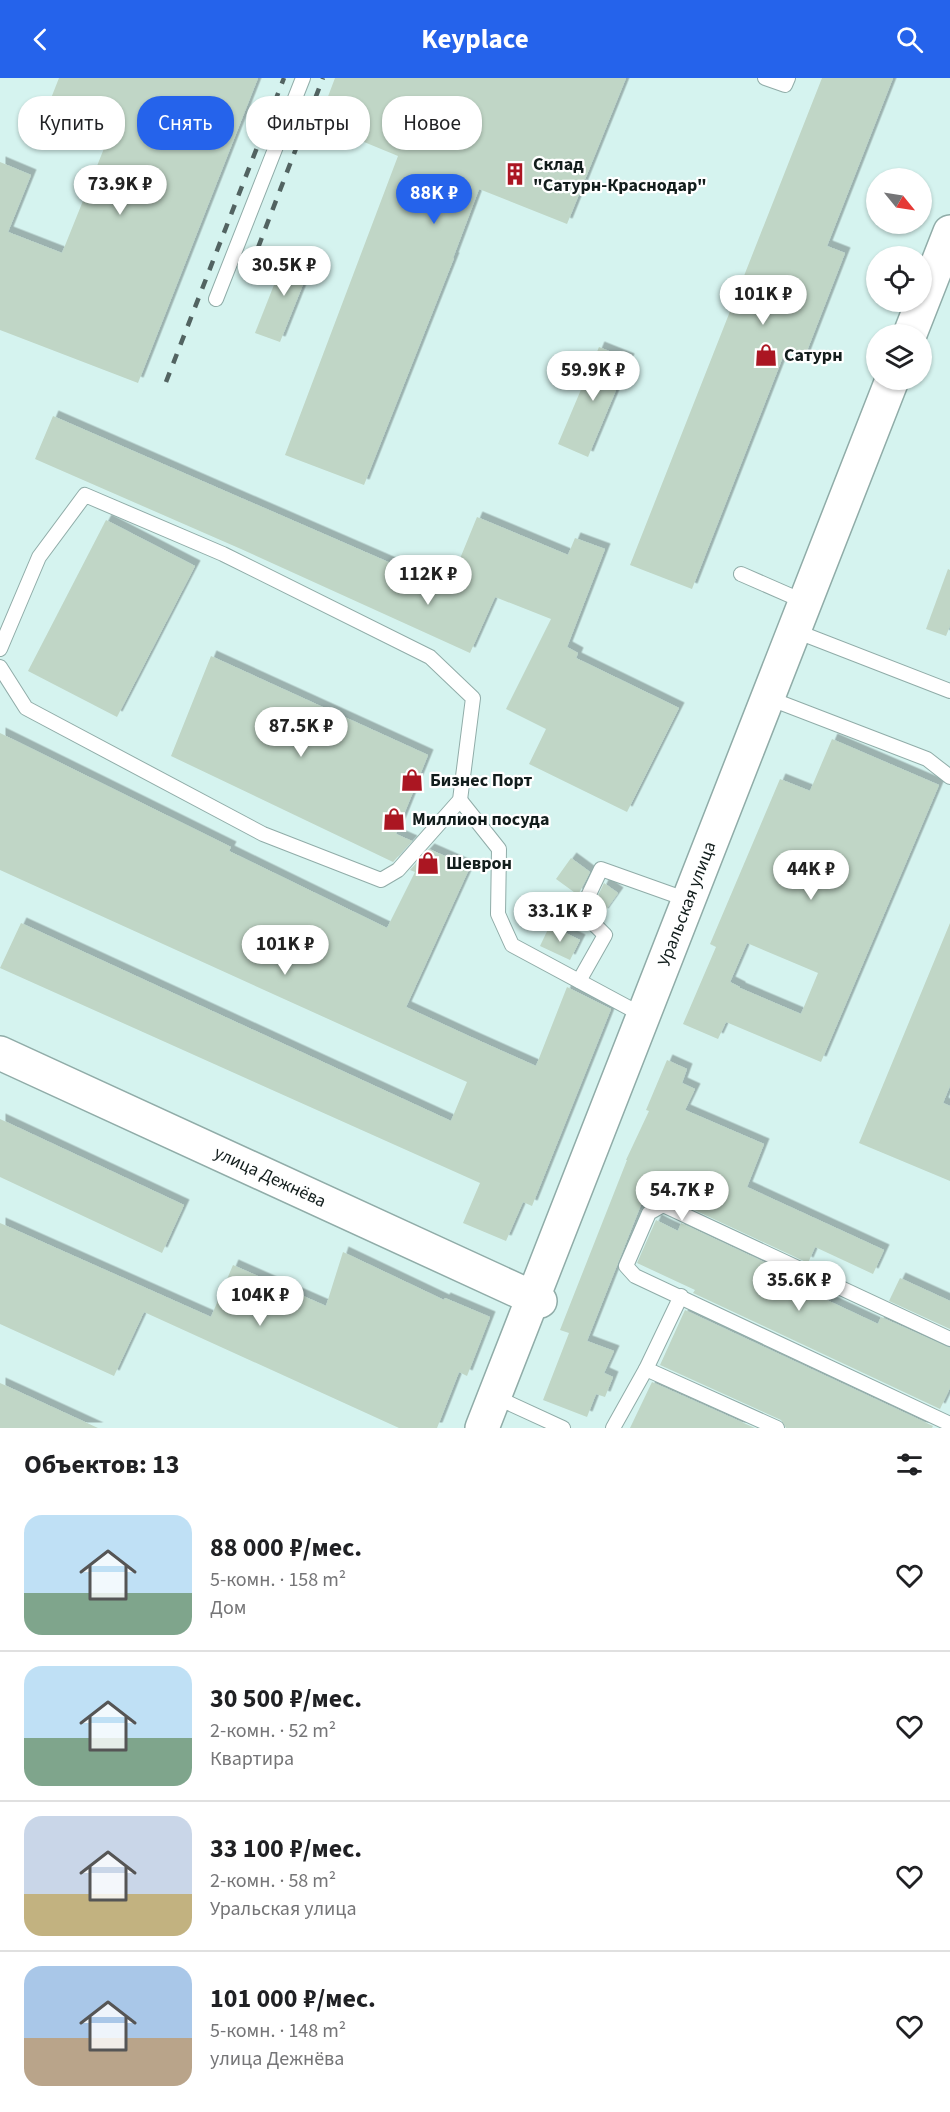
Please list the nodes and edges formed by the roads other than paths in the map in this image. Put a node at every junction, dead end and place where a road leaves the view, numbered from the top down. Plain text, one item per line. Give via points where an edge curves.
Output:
1 (303, 78) edge
2 (765, 78) edge
3 (788, 78) edge
4 (950, 232) edge
5 (950, 245) edge
6 (216, 299) dead end
7 (914, 324) edge
8 (919, 324) edge
9 (888, 390) edge
10 (893, 390) edge
11 (741, 574) dead end
12 (799, 622) junction
13 (0, 649) edge
14 (0, 667) edge
15 (950, 691) edge
16 (771, 699) junction
17 (950, 777) edge
18 (460, 800) junction
19 (688, 900) junction
20 (579, 981) junction
21 (644, 1016) junction
22 (0, 1053) edge
23 (681, 1296) junction
24 (536, 1299) junction
25 (950, 1339) edge
26 (646, 1369) junction
27 (495, 1414) edge
28 (948, 1419) edge
29 (482, 1428) edge
30 (563, 1428) edge
31 (613, 1428) edge
32 (777, 1428) edge

1 - 6 lane
2 - 3 lane via 784,85
4 - 7 main road
5 - 8 main road
9 - 12 main road, Уральская улица
10 - 12 main road, Уральская улица
11 - 12 lane
12 - 15 lane
12 - 16 main road, Уральская улица
12 - 19 main road, Уральская улица
13 - 18 lane via 39,557 84,495 223,554 430,657 473,698
14 - 18 lane via 26,708 263,834 381,880 398,870
16 - 17 lane via 927,759
16 - 24 main road, Уральская улица
18 - 20 lane via 499,849 498,914 513,945
19 - 20 lane via 601,869 581,911 605,935
19 - 21 main road, Уральская улица
20 - 21 lane
21 - 24 main road, Уральская улица
22 - 24 main road, улица Дежнёва
23 - 25 lane via 636,1276 626,1266 649,1213 663,1205
23 - 26 lane
23 - 28 lane
24 - 27 main road, Уральская улица
24 - 29 main road, Уральская улица
26 - 31 lane
26 - 32 lane
27 - 30 lane

